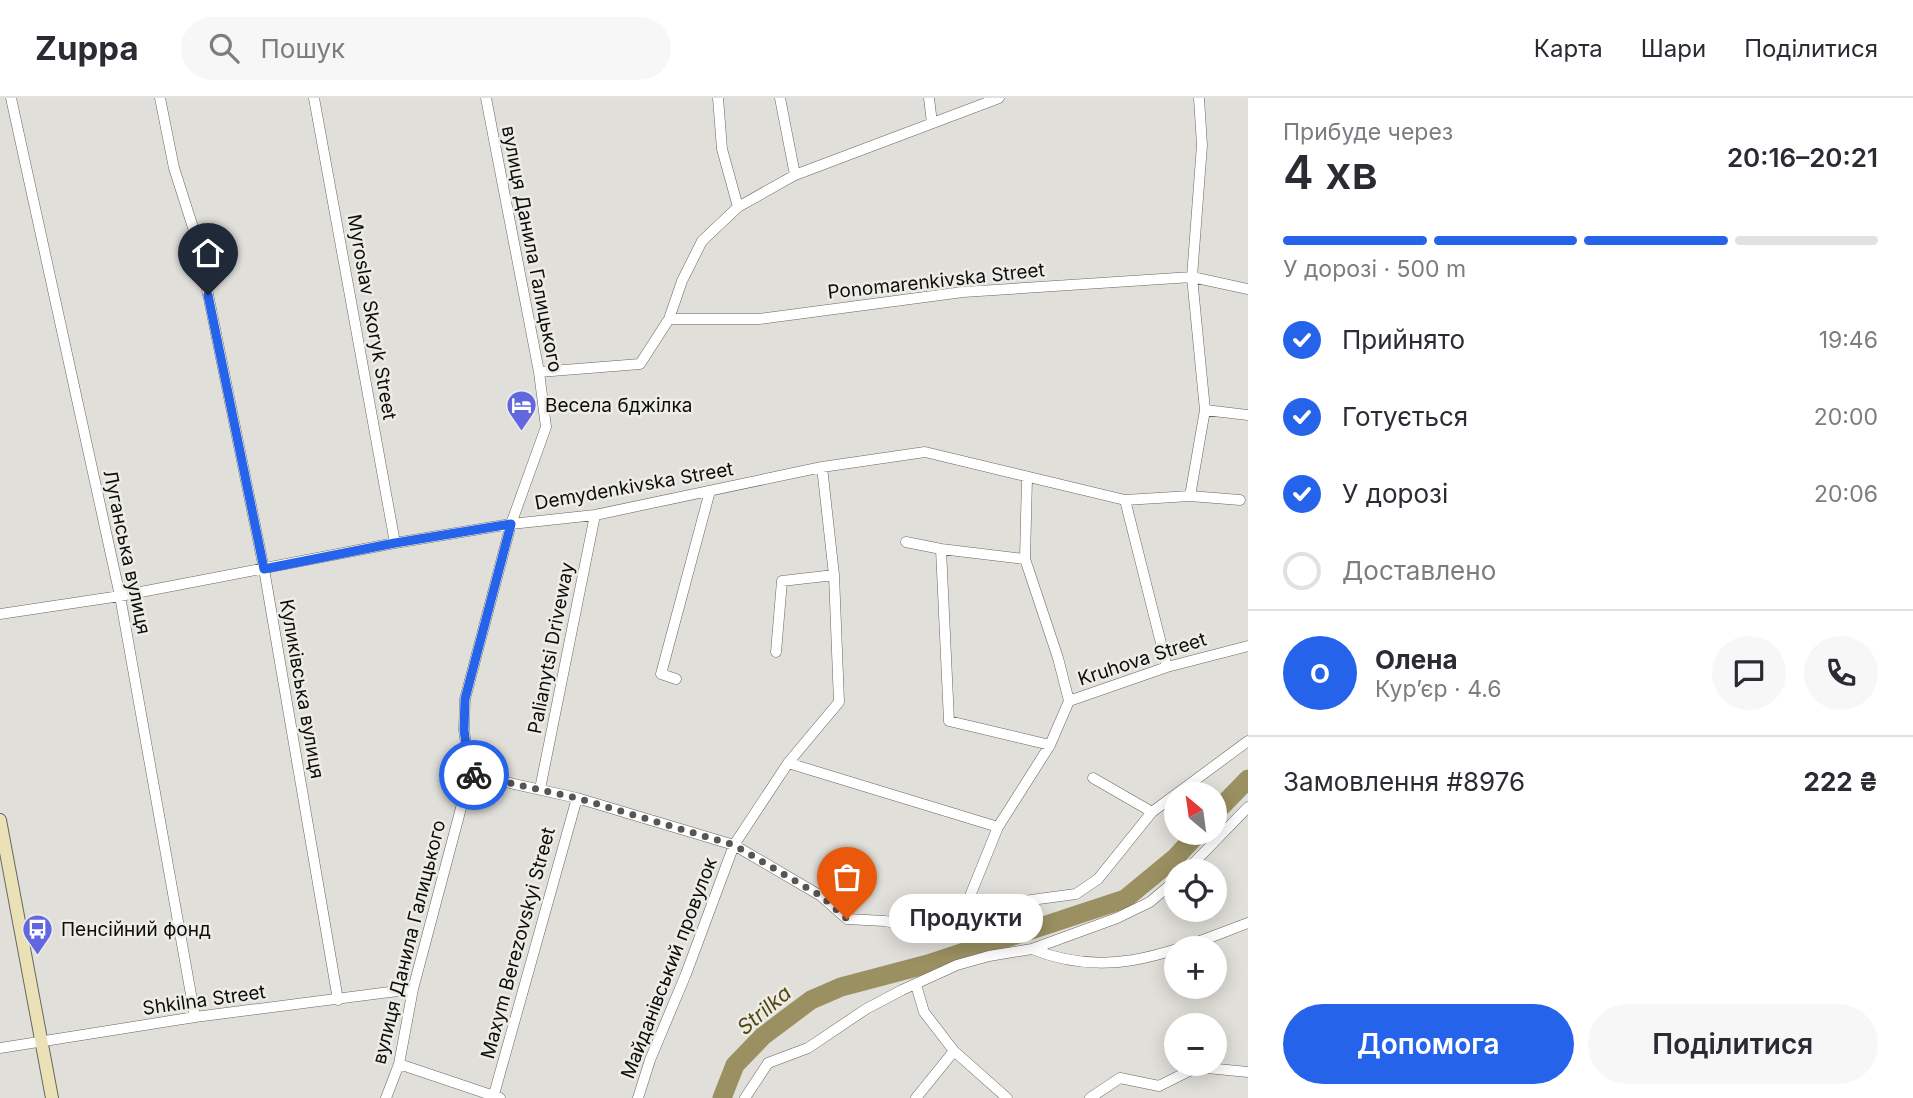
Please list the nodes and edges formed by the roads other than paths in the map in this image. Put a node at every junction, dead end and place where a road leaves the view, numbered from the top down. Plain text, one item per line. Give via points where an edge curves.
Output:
1 (11, 98) edge
2 (160, 98) edge
3 (314, 98) edge
4 (486, 98) edge
5 (718, 98) edge
6 (780, 98) edge
7 (929, 98) edge
8 (999, 98) edge
9 (1199, 98) edge
10 (932, 123) junction
11 (795, 175) junction
12 (738, 207) junction
13 (1192, 277) junction
14 (1248, 289) edge
15 (668, 319) junction
16 (539, 372) junction
17 (1205, 410) junction
18 (1248, 415) edge
19 (821, 467) junction
20 (1027, 478) junction
21 (710, 491) junction
22 (1189, 496) junction
23 (1125, 500) junction
24 (1240, 500) dead end
25 (595, 514) junction
26 (511, 524) junction
27 (906, 542) dead end
28 (395, 543) junction
29 (941, 549) junction
30 (1025, 559) junction
31 (264, 569) junction
32 (834, 575) junction
33 (120, 596) junction
34 (0, 614) edge
35 (1248, 646) edge
36 (776, 652) dead end
37 (1167, 667) junction
38 (676, 679) dead end
39 (1069, 701) junction
40 (1248, 741) edge
41 (1051, 746) junction
42 (788, 763) junction
43 (470, 774) junction
44 (1093, 778) dead end
45 (540, 789) junction
46 (577, 798) junction
47 (1248, 807) edge
48 (1153, 812) junction
49 (0, 820) edge
50 (998, 827) junction
51 (734, 845) junction
52 (1198, 859) edge
53 (1164, 890) edge
54 (1248, 923) edge
55 (957, 928) junction
56 (1032, 949) junction
57 (916, 985) junction
58 (413, 989) junction
59 (338, 1000) junction
60 (195, 1017) junction
61 (43, 1041) junction
62 (0, 1048) edge
63 (954, 1051) junction
64 (398, 1064) junction
65 (1248, 1072) edge
66 (496, 1097) edge
67 (52, 1098) edge
68 (386, 1098) edge
69 (638, 1098) edge
70 (746, 1098) edge
71 (916, 1098) edge
72 (1007, 1098) edge
73 (1090, 1098) edge

1 - 33 street, Луганська вулиця
2 - 31 street, Куликівська вулиця via 174,168 197,240
3 - 28 street, Myroslav Skoryk Street
4 - 16 street, вулиця Данила Галицького
5 - 12 street via 722,149
6 - 11 street
7 - 10 street
8 - 10 street
9 - 13 street via 1202,145
10 - 11 street
11 - 12 street
12 - 15 street via 702,241
13 - 14 street, Ponomarenkivska Street
13 - 15 street, Ponomarenkivska Street via 963,292 759,319
13 - 17 street
15 - 16 street via 640,365
16 - 26 street, вулиця Данила Галицького via 546,427
17 - 18 street
17 - 22 street
19 - 20 street, Demydenkivska Street via 925,452
19 - 21 street, Demydenkivska Street
19 - 32 street, Майданівський провулок
20 - 23 street, Demydenkivska Street
20 - 30 street
21 - 25 street, Demydenkivska Street
21 - 38 street via 661,674
22 - 23 street, Demydenkivska Street
22 - 24 street, Demydenkivska Street
23 - 37 street
25 - 26 street, Demydenkivska Street
25 - 45 street, Palianytsi Driveway
26 - 28 street, Demydenkivska Street
26 - 43 street, вулиця Данила Галицького via 465,699
27 - 29 street
28 - 31 street, Demydenkivska Street
29 - 30 street
29 - 41 street via 949,721
30 - 39 street
31 - 33 street, Demydenkivska Street
31 - 59 street, Куликівська вулиця
32 - 36 street via 782,581
32 - 42 street, Майданівський провулок via 839,702
33 - 34 street, Demydenkivska Street
33 - 60 street, Луганська вулиця
35 - 37 street, Kruhova Street
37 - 39 street, Kruhova Street
39 - 41 street, Kruhova Street
40 - 48 street
41 - 50 street, Kruhova Street
42 - 50 street
42 - 51 street, Майданівський провулок
43 - 45 street
43 - 58 street, вулиця Данила Галицького
44 - 48 street
45 - 46 street
46 - 51 street
46 - 66 street, Maxym Berezovskyi Street
47 - 52 street
48 - 55 street via 1098,879 1076,894 1031,900
49 - 61 main road
50 - 55 street, Kruhova Street
51 - 55 street via 821,896 847,919 885,921 943,933
51 - 69 street, Майданівський провулок
53 - 56 street via 1117,918
54 - 56 street via 1195,943 1112,964 1088,964
56 - 57 street via 957,965
57 - 63 street via 924,1012
57 - 70 street via 866,1009 808,1048 768,1063
58 - 59 street, Shkilna Street
58 - 64 street, вулиця Данила Галицького
59 - 60 street, Shkilna Street
60 - 61 street, Shkilna Street
61 - 62 street, Shkilna Street
61 - 67 main road
63 - 71 street
63 - 72 street
64 - 66 street
64 - 68 street, вулиця Данила Галицького
65 - 73 street via 1197,1067 1158,1086 1120,1078

